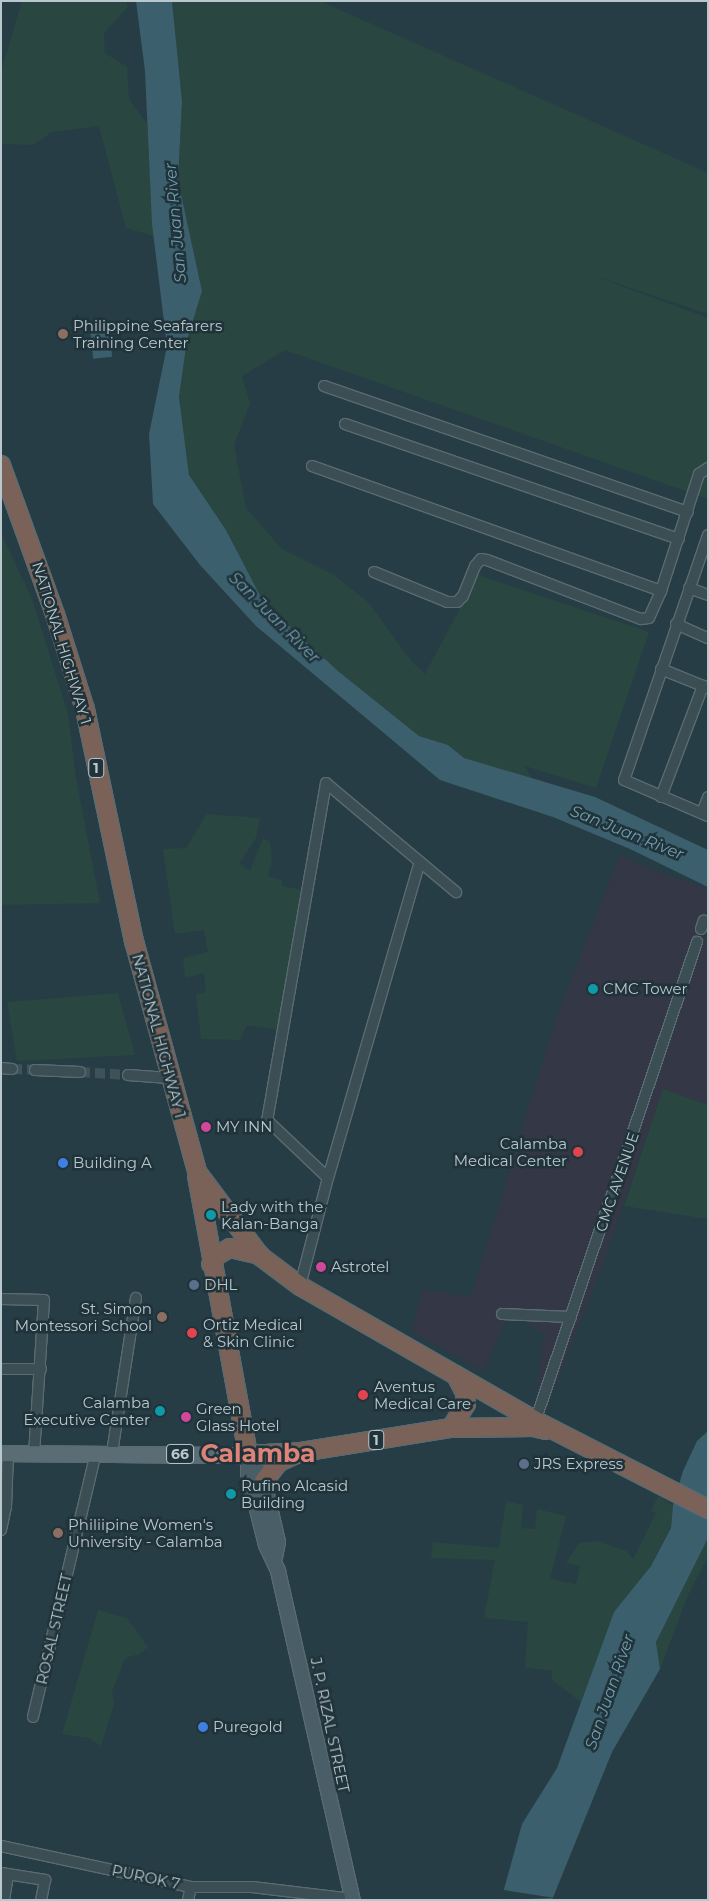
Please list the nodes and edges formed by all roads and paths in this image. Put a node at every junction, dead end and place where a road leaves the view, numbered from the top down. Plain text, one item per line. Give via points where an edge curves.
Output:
1 (324, 386) dead end
2 (344, 424) dead end
3 (1, 465) edge
4 (312, 466) dead end
5 (708, 468) edge
6 (688, 512) junction
7 (679, 539) junction
8 (707, 540) edge
9 (374, 572) dead end
10 (689, 588) junction
11 (661, 591) junction
12 (708, 595) edge
13 (676, 624) junction
14 (708, 638) edge
15 (661, 669) junction
16 (705, 687) edge
17 (708, 796) edge
18 (661, 797) junction
19 (705, 814) edge
20 (419, 865) junction
21 (456, 892) dead end
22 (697, 942) dead end
23 (1, 1068) edge
24 (12, 1069) tunnel mouth
25 (35, 1070) tunnel mouth
26 (80, 1072) tunnel mouth
27 (128, 1075) tunnel mouth
28 (169, 1078) junction
29 (197, 1172) junction
30 (328, 1178) junction
31 (238, 1230) junction
32 (207, 1243) junction
33 (260, 1256) junction
34 (212, 1264) junction
35 (300, 1286) junction
36 (136, 1298) dead end
37 (1, 1299) edge
38 (502, 1314) dead end
39 (571, 1317) junction
40 (1, 1369) edge
41 (41, 1369) junction
42 (456, 1375) junction
43 (534, 1424) junction
44 (451, 1428) junction
45 (301, 1452) junction
46 (5, 1453) edge
47 (34, 1453) junction
48 (96, 1453) junction
49 (112, 1453) junction
50 (248, 1455) junction
51 (264, 1481) junction
52 (708, 1509) edge
53 (1, 1530) edge
54 (275, 1558) junction
55 (33, 1717) dead end
56 (1, 1846) edge
57 (5, 1873) edge
58 (191, 1887) junction
59 (353, 1899) edge
60 (4, 1900) edge
61 (41, 1900) edge
62 (188, 1900) edge

1 - 6 street
2 - 7 street
3 - 28 highway, NATIONAL HIGHWAY 1 / 1 via 55,614 85,709 123,894
4 - 11 street
5 - 6 street via 700,474
6 - 7 street
7 - 11 street
8 - 10 street
9 - 11 street via 446,602 457,602 463,596 475,566 481,559 487,560 641,619 649,618
10 - 12 street
10 - 13 street
13 - 14 street
13 - 15 street
15 - 16 street
15 - 18 street via 624,780
16 - 18 street
17 - 19 street
18 - 19 street
20 - 21 street
20 - 30 street
20 - 30 street via 326,783 267,1120
22 - 39 street, CMC AVENUE
23 - 24 street
25 - 26 street
27 - 28 street
28 - 29 highway, NATIONAL HIGHWAY 1 / 1
29 - 31 highway, NATIONAL HIGHWAY 1 / 1
29 - 32 highway
30 - 35 street
31 - 32 highway via 226,1240
31 - 33 highway, NATIONAL HIGHWAY 1 / 1
32 - 34 highway
33 - 34 highway, 1 via 230,1248 222,1251
33 - 35 highway, NATIONAL HIGHWAY 1 / 1
34 - 50 highway
35 - 42 highway, NATIONAL HIGHWAY 1 / 1
36 - 49 street
37 - 41 street via 44,1300
38 - 39 street
39 - 43 street, CMC AVENUE
40 - 41 street
41 - 47 street
42 - 43 highway, NATIONAL HIGHWAY 1 / 1
42 - 44 highway via 466,1393 466,1404
43 - 44 highway, NATIONAL HIGHWAY 1 / 1
43 - 52 highway, NATIONAL HIGHWAY 1 / 1 via 559,1433
44 - 45 highway, NATIONAL HIGHWAY 1 / 1
45 - 50 highway, NATIONAL HIGHWAY 1 / 1
45 - 51 highway via 279,1462
46 - 47 main road, 66
46 - 53 street via 6,1507
47 - 48 main road, 66
48 - 49 main road, 66
48 - 55 street, ROSAL STREET
49 - 50 main road, 66
50 - 51 main road, J. P. RIZAL STREET
50 - 54 main road, J. P. RIZAL STREET via 252,1492 266,1545
51 - 54 main road, J. P. RIZAL STREET via 278,1542
54 - 59 main road, J. P. RIZAL STREET
56 - 58 street, PUROK 7
57 - 60 street
57 - 61 street via 45,1880
58 - 59 street, PUROK 7 via 252,1886
58 - 62 street

